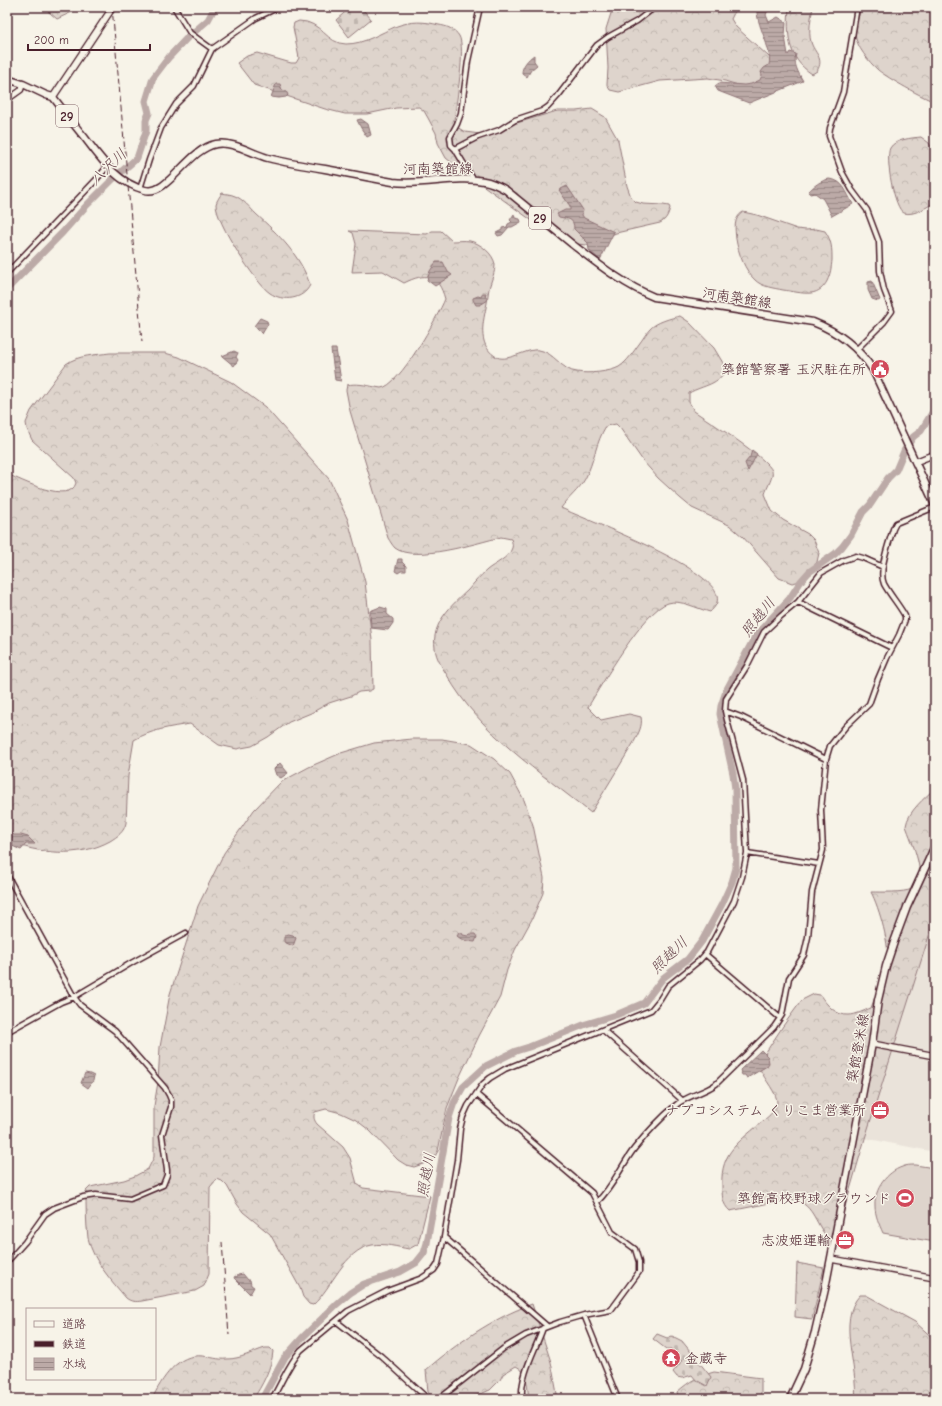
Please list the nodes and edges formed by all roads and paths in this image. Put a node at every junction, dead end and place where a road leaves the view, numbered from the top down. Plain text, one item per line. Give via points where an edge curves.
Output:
1 (113, 7) edge
2 (174, 7) edge
3 (279, 7) edge
4 (480, 7) edge
5 (655, 7) edge
6 (857, 7) edge
7 (212, 49) junction
8 (7, 79) edge
9 (24, 84) junction
10 (53, 97) junction
11 (7, 100) edge
12 (455, 149) junction
13 (107, 167) junction
14 (473, 179) junction
15 (140, 189) junction
16 (7, 273) edge
17 (857, 349) junction
18 (935, 454) edge
19 (914, 459) junction
20 (935, 506) edge
21 (883, 568) junction
22 (798, 602) junction
23 (892, 648) junction
24 (725, 711) junction
25 (826, 758) junction
26 (935, 846) edge
27 (747, 853) junction
28 (819, 864) junction
29 (7, 876) edge
30 (186, 933) dead end
31 (705, 954) junction
32 (74, 998) junction
33 (780, 1018) junction
34 (603, 1030) junction
35 (7, 1032) edge
36 (872, 1044) junction
37 (935, 1056) edge
38 (476, 1094) junction
39 (682, 1100) junction
40 (597, 1202) junction
41 (444, 1237) junction
42 (831, 1259) junction
43 (7, 1262) edge
44 (935, 1278) edge
45 (584, 1315) junction
46 (336, 1321) junction
47 (545, 1327) junction
48 (275, 1398) edge
49 (428, 1399) edge
50 (439, 1399) edge
51 (522, 1399) edge
52 (618, 1399) edge
53 (790, 1399) edge

1 - 10 street
2 - 7 street via 190,33
3 - 7 street via 256,18
4 - 12 street via 468,61 461,113 450,137 451,145
5 - 12 street via 636,22 597,45 548,107 514,120 499,130
6 - 17 street via 844,92 829,136 842,172 867,210 879,242 880,271 892,311
7 - 15 street via 194,86 176,104 161,128
8 - 9 main road, 29
9 - 10 main road, 29
9 - 11 street via 21,90
10 - 13 main road, 29
12 - 14 street
13 - 15 main road, 29 via 119,178
13 - 16 street
14 - 15 main road, 河南築館線 / 29 via 424,183 394,182 285,162 221,144 200,150 160,188 148,191
14 - 17 main road, 河南築館線 / 29 via 495,184 506,190 592,260 640,292 669,300 813,322 839,334
17 - 19 main road, 河南築館線 / 29 via 873,370
18 - 19 street
19 - 20 main road, 河南築館線 / 29
20 - 21 street via 896,523
21 - 22 street via 856,556 844,560 821,573
21 - 23 street via 884,584 905,616
22 - 23 street
22 - 24 street via 764,632 726,699
23 - 25 street via 869,704 836,737
24 - 25 street
24 - 27 street via 743,780
25 - 28 street via 821,810 823,850
26 - 36 main road, 築館登米線 via 907,907 892,948 878,1000
27 - 28 street
27 - 31 street via 734,901
28 - 33 street via 812,892 804,955 789,978
29 - 32 street
30 - 32 street
31 - 33 street
31 - 34 street via 668,986 651,1010
32 - 35 street via 61,1002
32 - 43 street via 115,1030 169,1095 171,1107 162,1135 165,1182 160,1187 134,1198 96,1195 54,1208 45,1214
33 - 39 street via 716,1084 708,1090
34 - 38 street via 505,1069 483,1084
34 - 39 street
36 - 37 street
36 - 42 main road, 築館登米線
38 - 40 street via 592,1193
38 - 41 street via 468,1106 460,1129
39 - 40 street via 634,1150
40 - 45 street via 612,1232 635,1249 640,1268 614,1308 608,1312
41 - 46 street via 438,1264 430,1274 375,1297 348,1311
41 - 47 street
42 - 44 street
42 - 53 main road, 築館登米線 via 815,1332 804,1369
45 - 47 street
45 - 52 street
46 - 48 street via 295,1356
46 - 49 street via 381,1356
47 - 50 street via 513,1342
47 - 51 street via 528,1365

